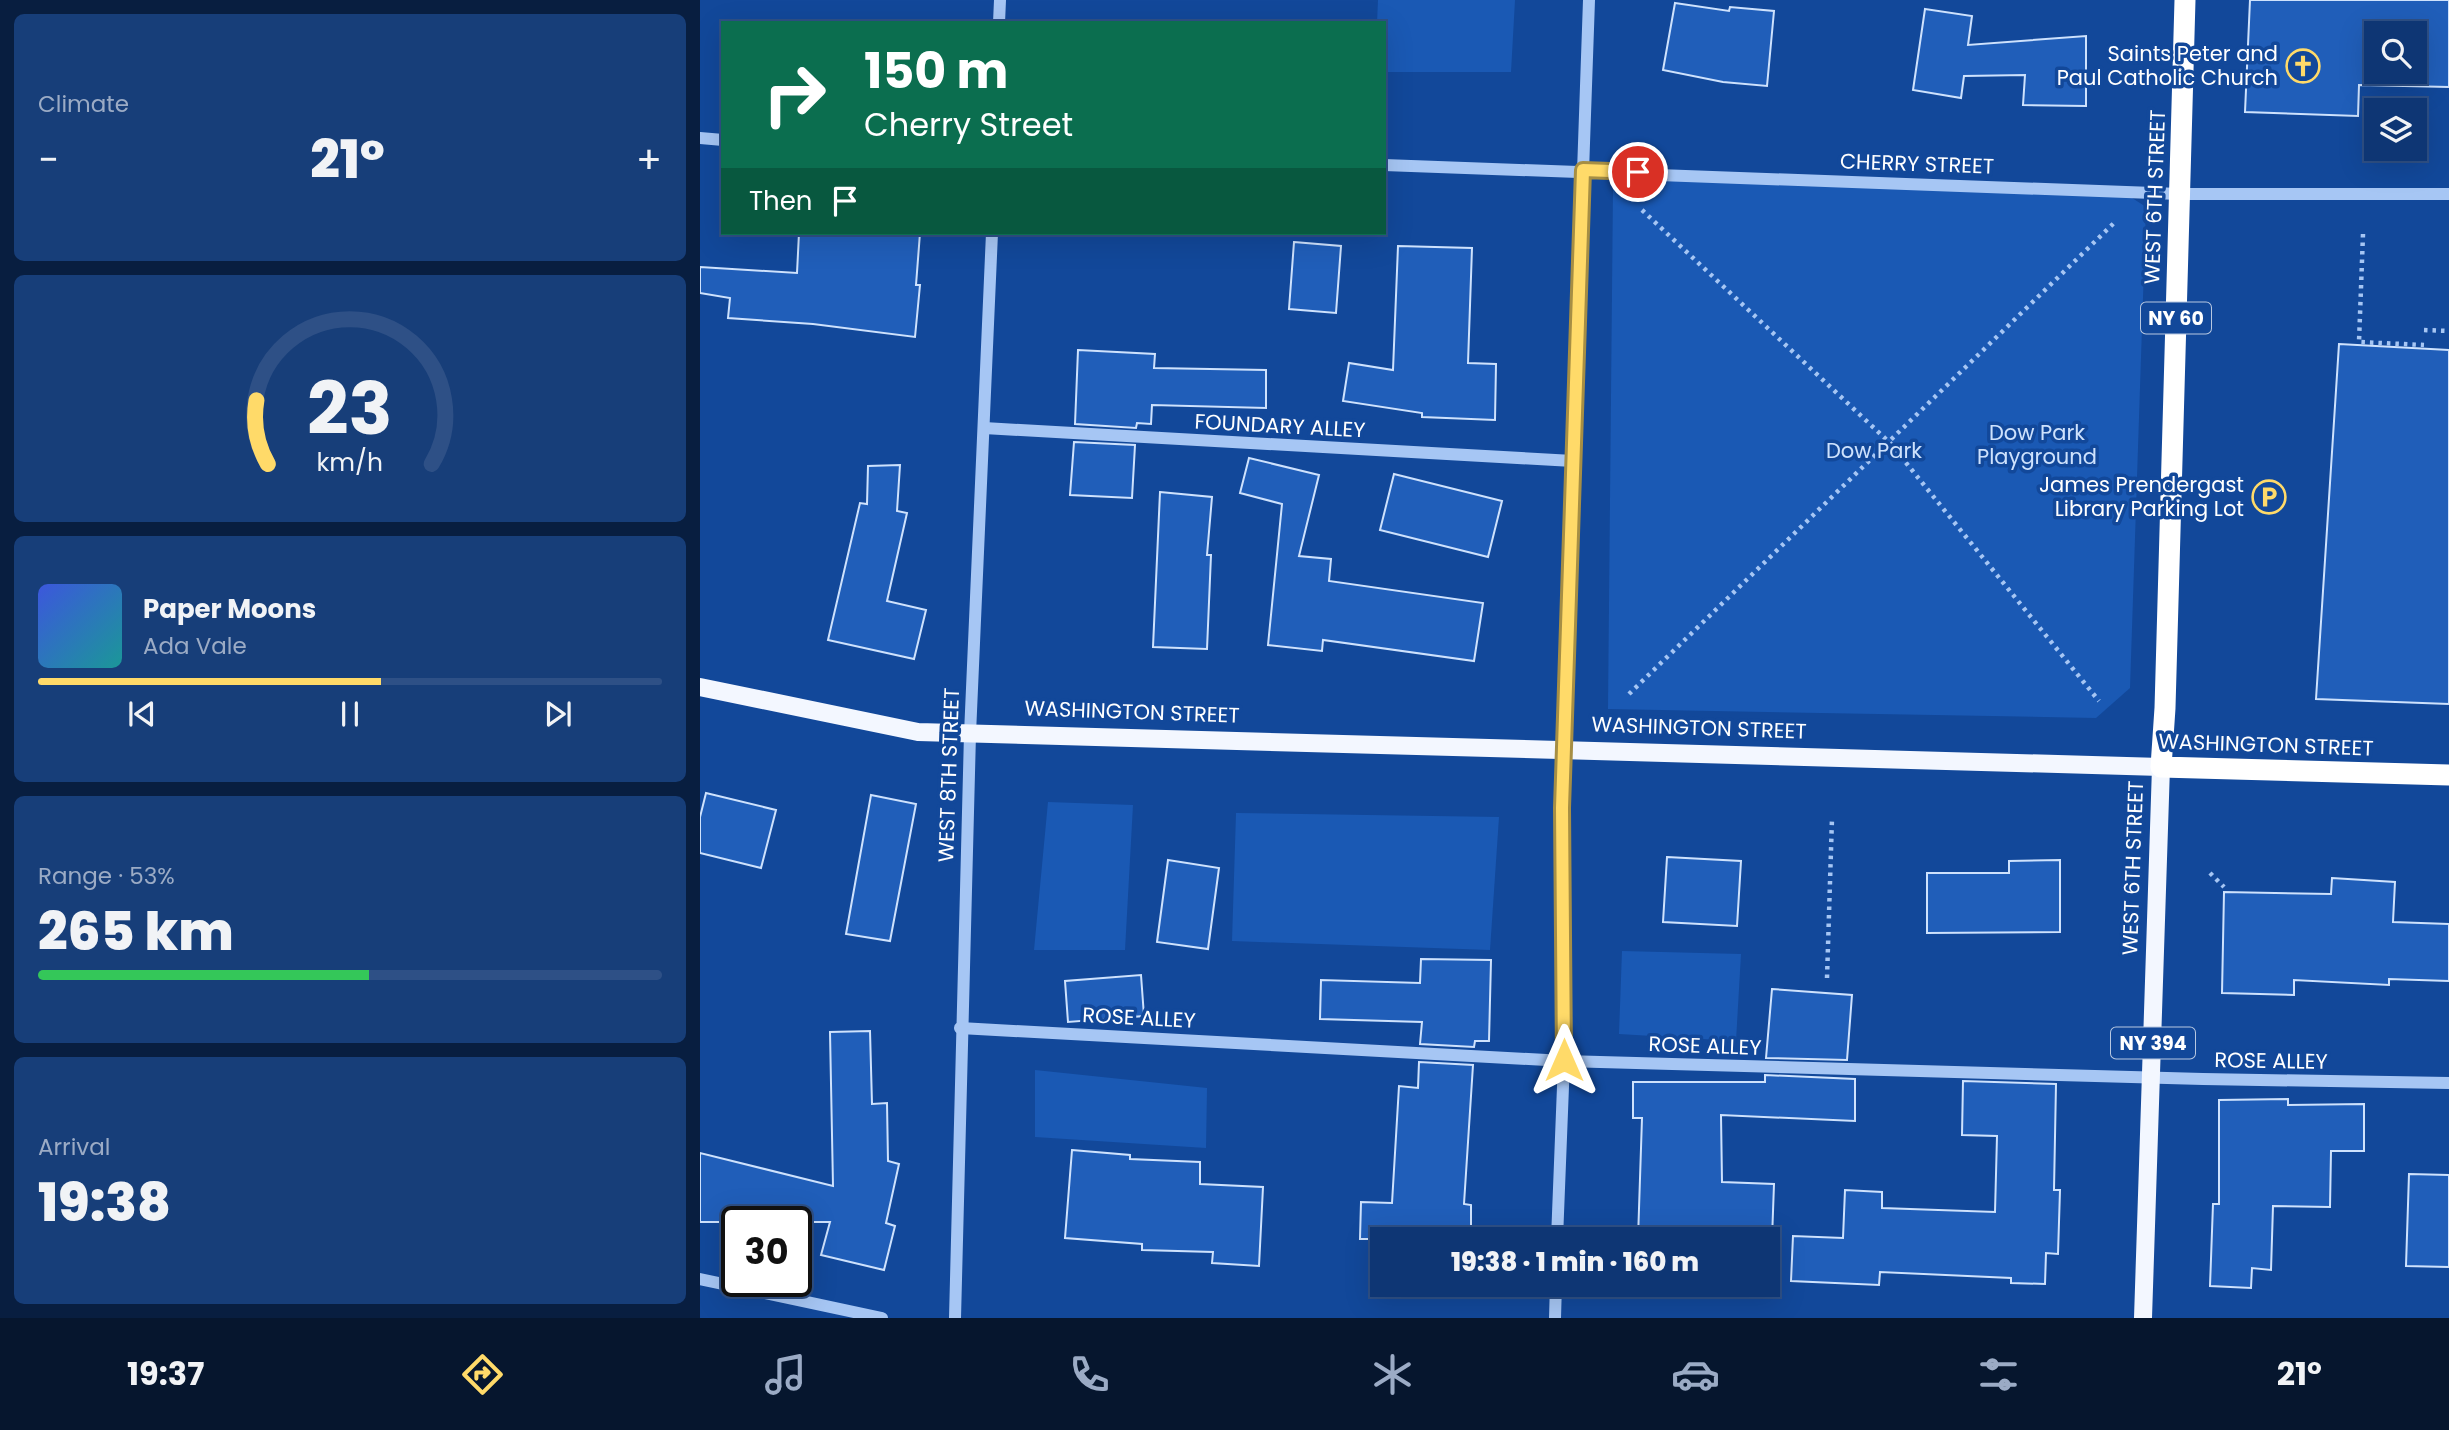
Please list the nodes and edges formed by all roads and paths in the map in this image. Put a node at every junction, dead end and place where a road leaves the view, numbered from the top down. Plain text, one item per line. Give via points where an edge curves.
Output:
1 (1000, 0) edge
2 (1589, 0) edge
3 (2185, 0) edge
4 (999, 21) edge
5 (700, 138) edge
6 (721, 140) edge
7 (1386, 165) edge
8 (1583, 170) junction
9 (2179, 194) junction
10 (2449, 194) edge
11 (1643, 210) dead end
12 (2114, 223) dead end
13 (2363, 234) dead end
14 (992, 235) edge
15 (2424, 330) dead end
16 (2449, 331) edge
17 (2424, 345) dead end
18 (984, 428) junction
19 (1889, 443) junction
20 (1573, 461) junction
21 (700, 687) edge
22 (1629, 694) dead end
23 (2099, 701) dead end
24 (970, 734) junction
25 (1564, 748) junction
26 (2161, 767) junction
27 (2449, 775) edge
28 (1832, 818) dead end
29 (2210, 873) dead end
30 (2224, 887) dead end
31 (1827, 978) dead end
32 (960, 1028) junction
33 (1564, 1060) junction
34 (2152, 1077) junction
35 (2449, 1083) edge
36 (1558, 1227) edge
37 (700, 1279) edge
38 (1556, 1297) edge
39 (882, 1318) edge
40 (955, 1318) edge
41 (1555, 1318) edge
42 (2143, 1318) edge

1 - 4 street
2 - 8 street
3 - 9 highway, WEST 6TH STREET / NY 60
5 - 6 street
7 - 8 street, CHERRY STREET
8 - 9 street, CHERRY STREET
8 - 20 street
9 - 10 street, CHERRY STREET
9 - 26 highway, WEST 6TH STREET / NY 60
11 - 19 path
12 - 19 path
13 - 17 path via 2359,342
14 - 18 street, WEST 8TH STREET
15 - 16 path
18 - 20 street, FOUNDARY ALLEY
18 - 24 street, WEST 8TH STREET
19 - 22 path
19 - 23 path
20 - 25 street
21 - 24 main road, WASHINGTON STREET via 918,732
24 - 25 main road, WASHINGTON STREET
24 - 32 street, WEST 8TH STREET
25 - 26 main road, WASHINGTON STREET
25 - 33 street
26 - 27 highway, WASHINGTON STREET
26 - 34 main road, WEST 6TH STREET / NY 394
28 - 31 path
29 - 30 path
32 - 33 street, ROSE ALLEY
32 - 40 street, WEST 8TH STREET
33 - 34 street, ROSE ALLEY
33 - 36 street
34 - 35 street, ROSE ALLEY
34 - 42 main road, WEST 6TH STREET / NY 394
37 - 39 street
38 - 41 street

